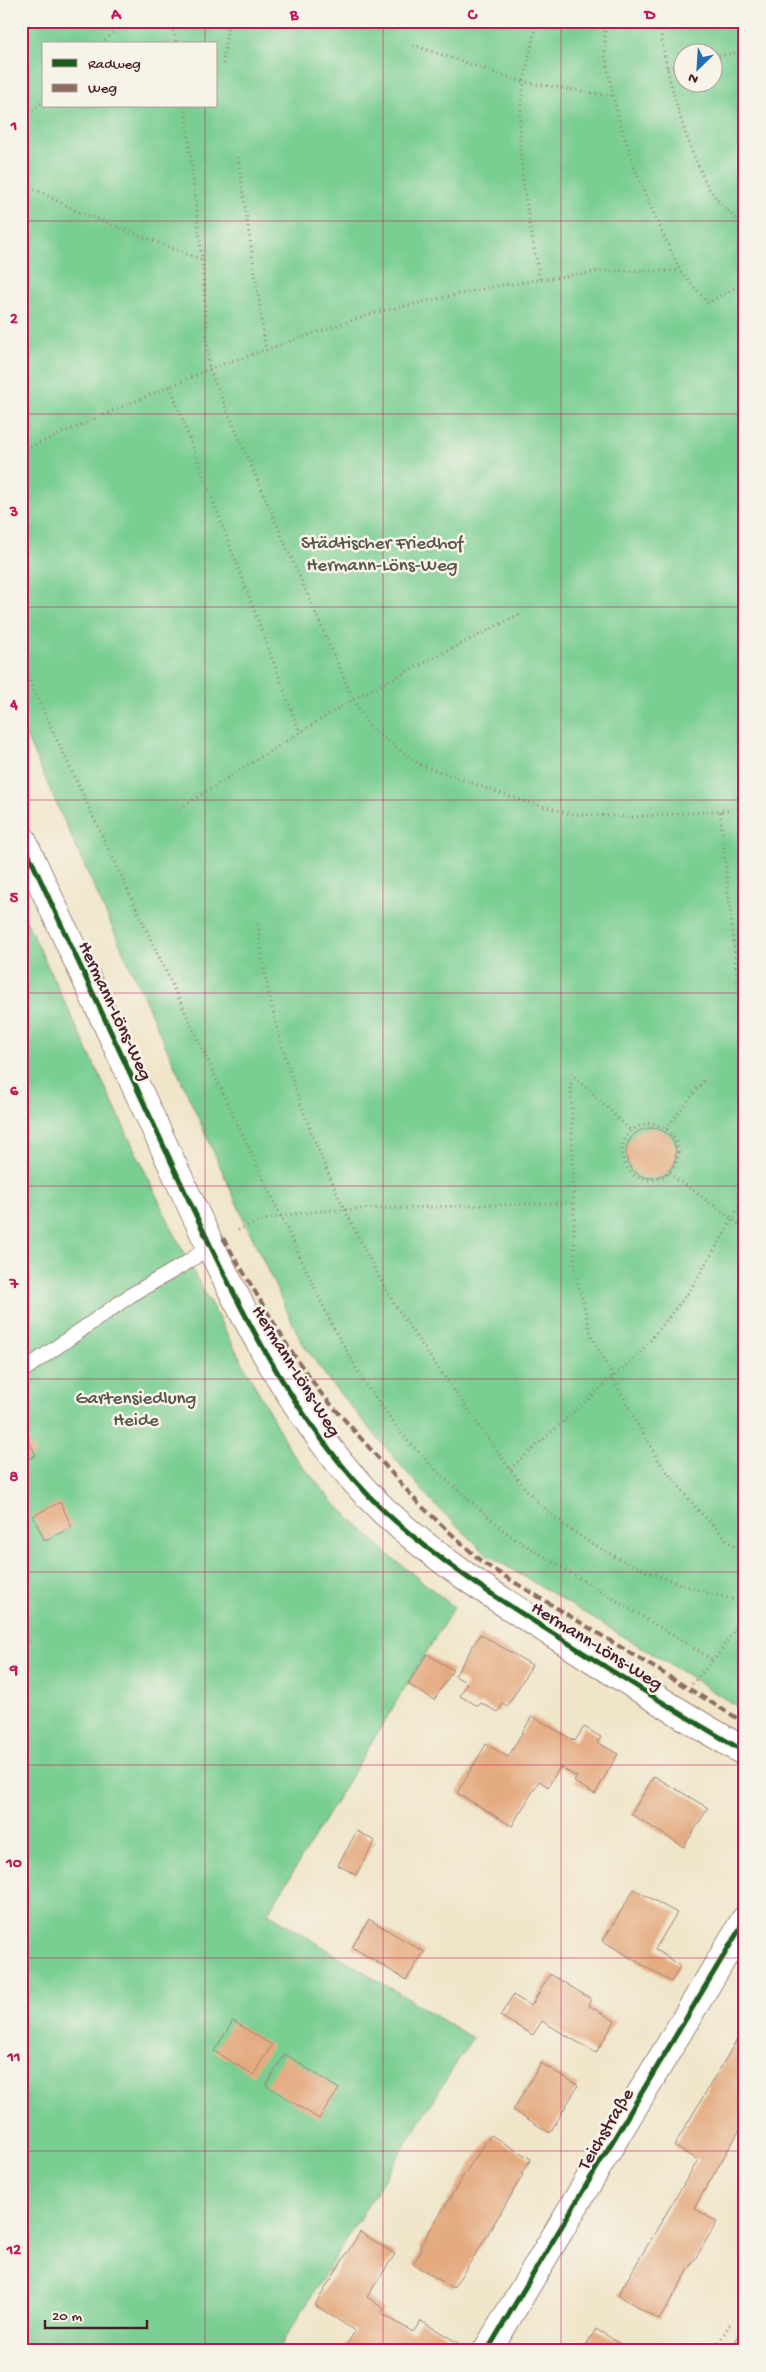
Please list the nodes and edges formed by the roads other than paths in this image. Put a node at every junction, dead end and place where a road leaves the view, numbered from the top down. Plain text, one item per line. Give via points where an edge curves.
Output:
1 (21, 838) edge
2 (210, 1246) junction
3 (21, 1372) edge
4 (745, 1752) edge
5 (745, 1920) edge
6 (488, 2351) edge

1 - 2 street, Hermann-Löns-Weg
2 - 3 lane via 131,1295
2 - 4 street, Hermann-Löns-Weg via 273,1364 343,1467 382,1509 470,1582
5 - 6 street, Teichstraße

